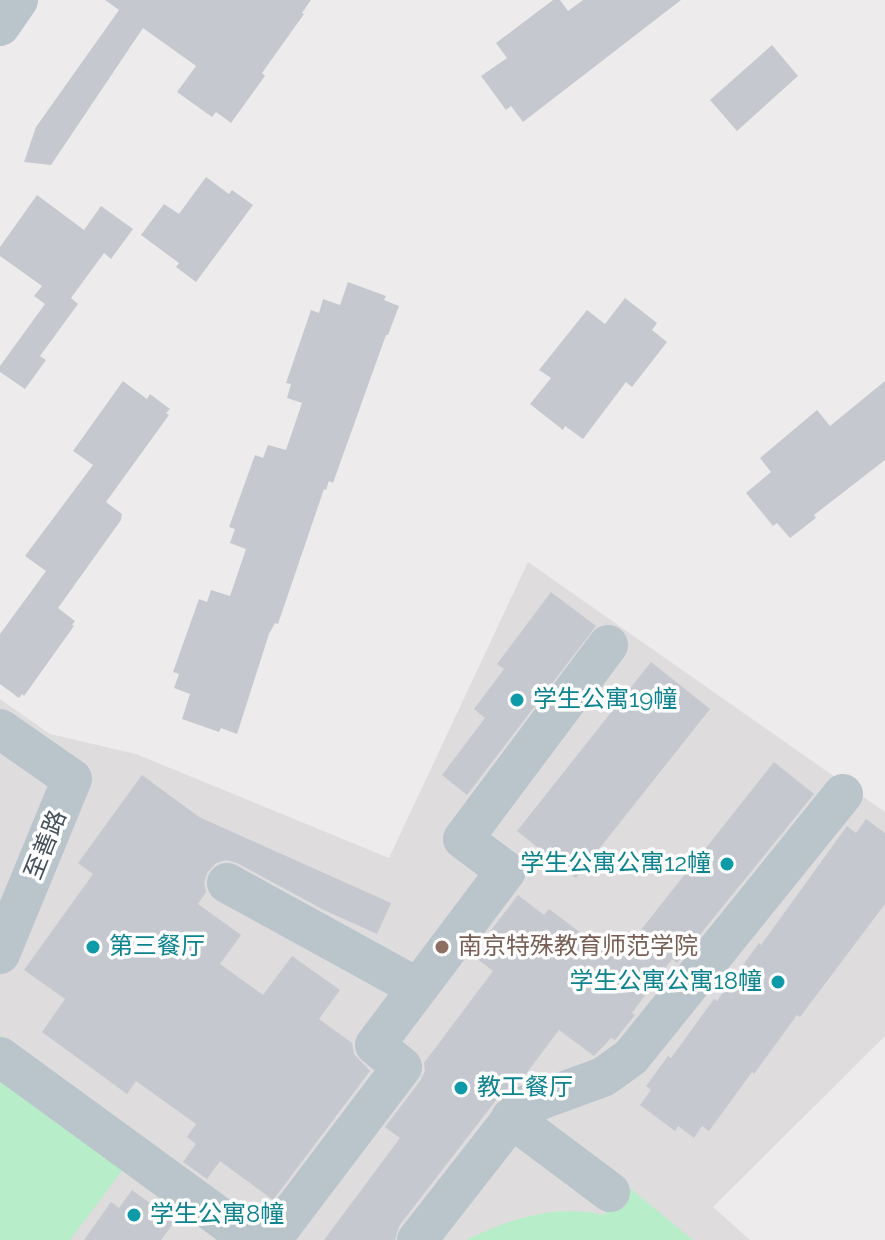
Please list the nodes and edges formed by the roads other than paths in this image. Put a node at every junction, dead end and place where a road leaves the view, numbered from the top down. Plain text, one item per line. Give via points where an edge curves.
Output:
1 (18, 0) edge
2 (0, 26) edge
3 (608, 645) dead end
4 (0, 729) edge
5 (843, 794) dead end
6 (227, 883) dead end
7 (0, 954) edge
8 (418, 988) junction
9 (0, 1057) edge
10 (511, 1118) junction
11 (610, 1192) dead end
12 (251, 1240) edge
13 (271, 1240) edge
14 (417, 1240) edge

1 - 2 street
3 - 8 street via 463,839 506,871
4 - 7 street, 至善路 via 72,779
5 - 10 street via 631,1057 603,1077 521,1107
6 - 8 street
8 - 13 street via 375,1045 402,1067
9 - 12 street
10 - 11 street
10 - 14 street

